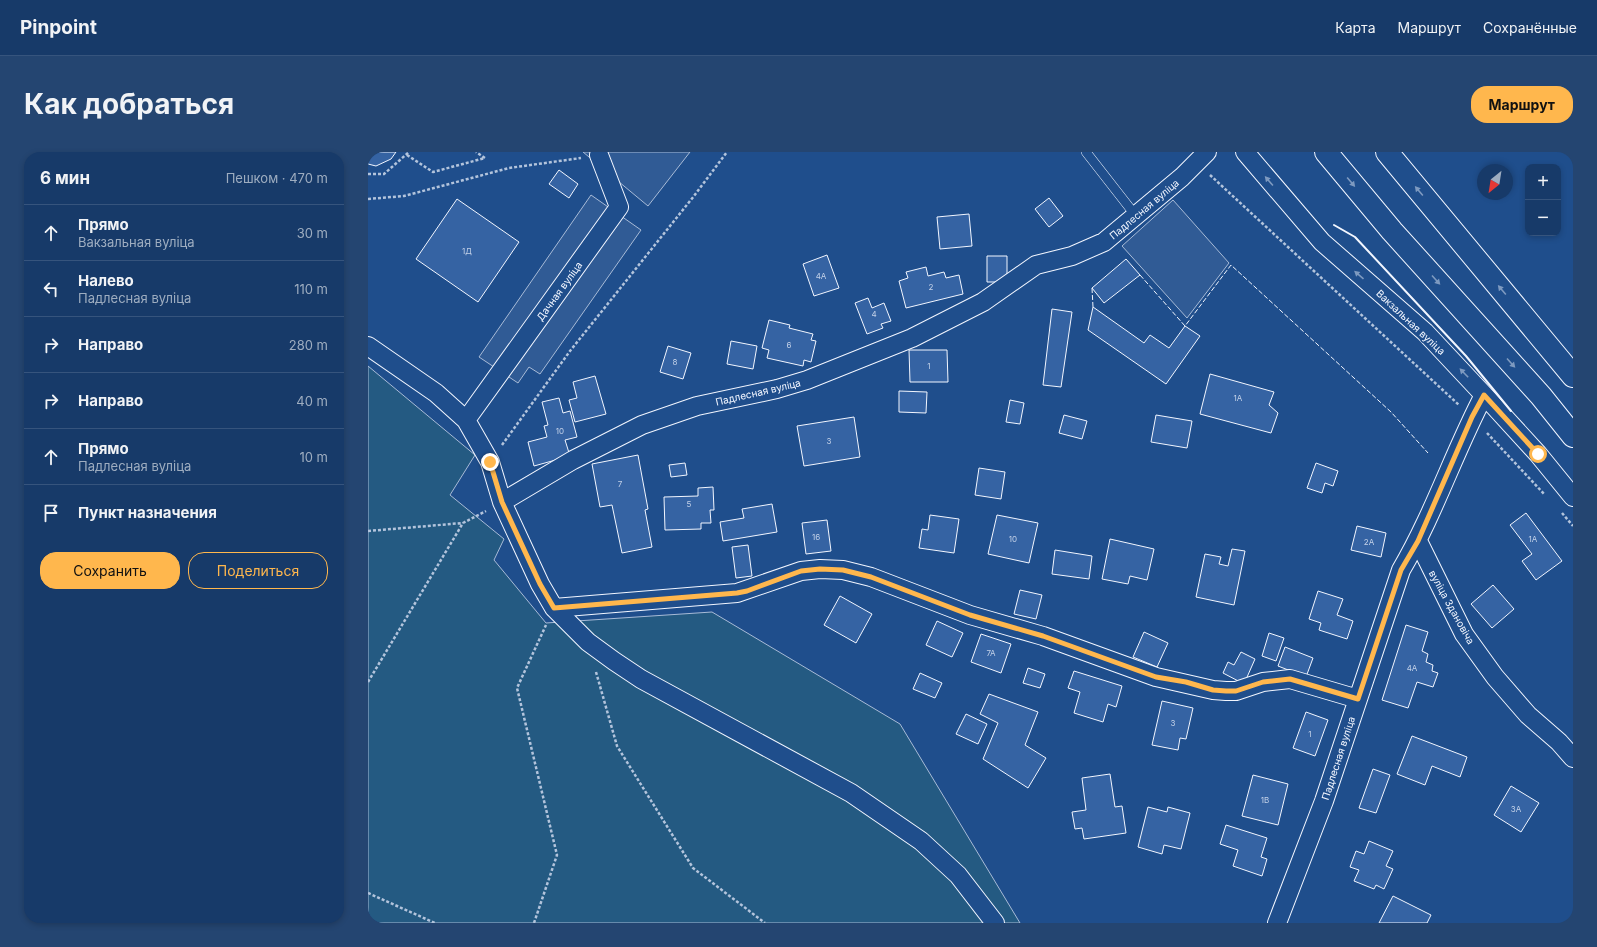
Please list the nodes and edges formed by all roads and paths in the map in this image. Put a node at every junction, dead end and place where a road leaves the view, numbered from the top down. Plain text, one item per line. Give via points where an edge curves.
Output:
1 (476, 152) edge
2 (727, 152) edge
3 (1086, 152) edge
4 (1245, 152) edge
5 (1326, 152) edge
6 (1387, 152) edge
7 (408, 153) edge
8 (599, 155) joint
9 (1202, 157) edge
10 (368, 174) edge
11 (368, 199) edge
12 (1136, 216) junction
13 (368, 346) edge
14 (1573, 376) edge
15 (1484, 395) junction
16 (1472, 417) junction
17 (466, 420) junction
18 (1573, 436) edge
19 (490, 462) junction
20 (1573, 497) edge
21 (1547, 498) dead end
22 (502, 502) junction
23 (1558, 509) dead end
24 (463, 523) junction
25 (1573, 526) edge
26 (368, 531) edge
27 (1418, 541) junction
28 (554, 608) junction
29 (596, 671) dead end
30 (368, 682) edge
31 (1358, 699) junction
32 (1573, 758) edge
33 (368, 893) edge
34 (435, 923) edge
35 (534, 923) edge
36 (765, 923) edge
37 (995, 923) edge
38 (1277, 923) edge

1 - 7 path via 485,158 433,172
2 - 19 path via 570,351
3 - 12 lane
15 -> 4 street, Вакзальная вуліца via 1425,332 1322,242
5 -> 18 highway via 1392,231 1541,396
14 -> 6 highway
7 - 10 path via 384,174
8 - 11 path via 509,168 404,196
8 - 17 street, Дачная вуліца via 619,207
9 - 12 street, Падлесная вуліца
9 - 16 path
12 - 22 street, Падлесная вуліца via 1104,242 1072,256 1036,265 983,302 912,338 807,380 697,406 642,425 573,460
13 - 17 street via 436,393
15 - 16 street, Падлесная вуліца
15 - 20 street, Вакзальная вуліца
16 - 21 path
16 - 27 street, Падлесная вуліца
17 - 19 street
19 - 22 street
22 - 24 path
22 - 28 street
23 - 25 path
24 - 26 path
24 - 30 path
27 - 31 street, Падлесная вуліца via 1401,570
27 - 32 street, вуліца Здановіча via 1464,634 1490,671 1528,715
28 - 31 street via 737,593 801,571 843,570 871,577 970,615 1043,636 1156,677 1226,691 1236,691 1263,682 1290,679
28 - 35 path via 517,688 557,854
28 - 37 street via 588,642 641,679 852,793 921,841 958,875
29 - 36 path via 617,746 693,868
31 - 38 street, Падлесная вуліца via 1324,801
33 - 34 path

